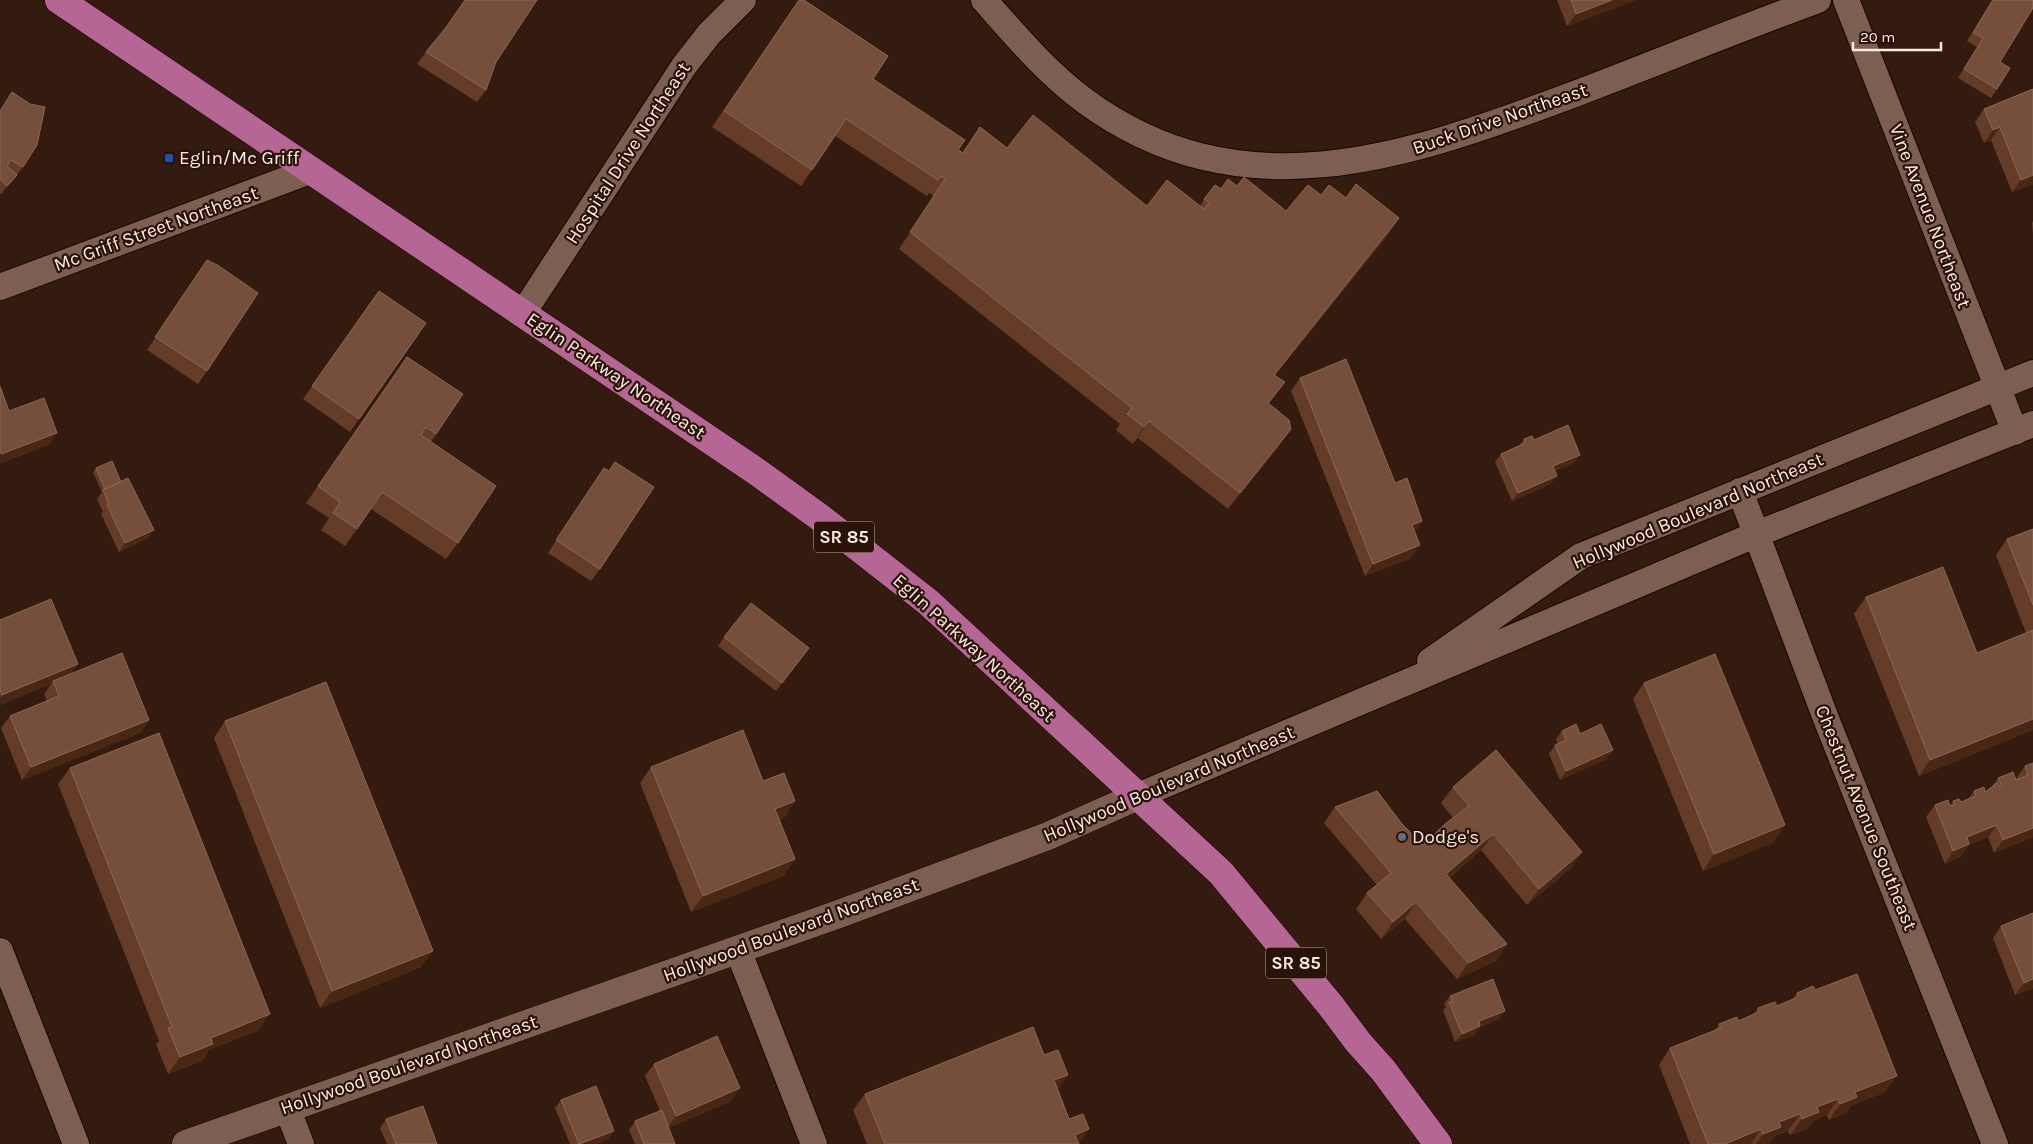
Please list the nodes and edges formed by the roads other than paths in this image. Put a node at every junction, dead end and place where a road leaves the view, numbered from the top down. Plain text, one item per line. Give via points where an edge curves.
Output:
1 (59, 0) edge
2 (743, 0) edge
3 (984, 0) edge
4 (1818, 0) edge
5 (1846, 0) edge
6 (312, 170) junction
7 (0, 287) edge
8 (523, 313) junction
9 (2033, 373) edge
10 (1998, 387) junction
11 (2024, 428) edge
12 (1740, 491) junction
13 (1756, 534) junction
14 (1387, 692) junction
15 (1138, 796) junction
16 (0, 950) edge
17 (738, 950) junction
18 (287, 1108) junction
19 (76, 1144) edge
20 (186, 1144) edge
21 (301, 1144) edge
22 (814, 1144) edge
23 (1438, 1144) edge
24 (1995, 1144) edge

1 - 6 highway, Eglin Parkway Northeast / SR 85
2 - 8 street, Hospital Drive Northeast via 709,34 684,66
3 - 4 street, Buck Drive Northeast via 1029,51 1084,101 1114,119 1160,143 1192,154 1278,168 1325,166 1361,160 1474,132
5 - 10 street, Vine Avenue Northeast
6 - 7 street, Mc Griff Street Northeast
6 - 8 highway, Eglin Parkway Northeast / SR 85
8 - 15 highway, Eglin Parkway Northeast / SR 85 via 760,474 928,602
9 - 10 street, Hollywood Boulevard Northeast
10 - 11 street, Vine Avenue Northeast
10 - 12 street, Hollywood Boulevard Northeast
11 - 13 street, Hollywood Boulevard Northeast
12 - 13 street, Chestnut Avenue Southeast
12 - 14 street, Hollywood Boulevard Northeast via 1581,556
13 - 14 street, Hollywood Boulevard Northeast
13 - 24 street, Chestnut Avenue Southeast
14 - 15 street, Hollywood Boulevard Northeast
15 - 17 street, Hollywood Boulevard Northeast via 1048,836
15 - 23 highway, SR 85 via 1221,873 1383,1070
16 - 19 street
17 - 18 street, Hollywood Boulevard Northeast
17 - 22 street
18 - 20 street, Hollywood Boulevard Northeast
18 - 21 street

